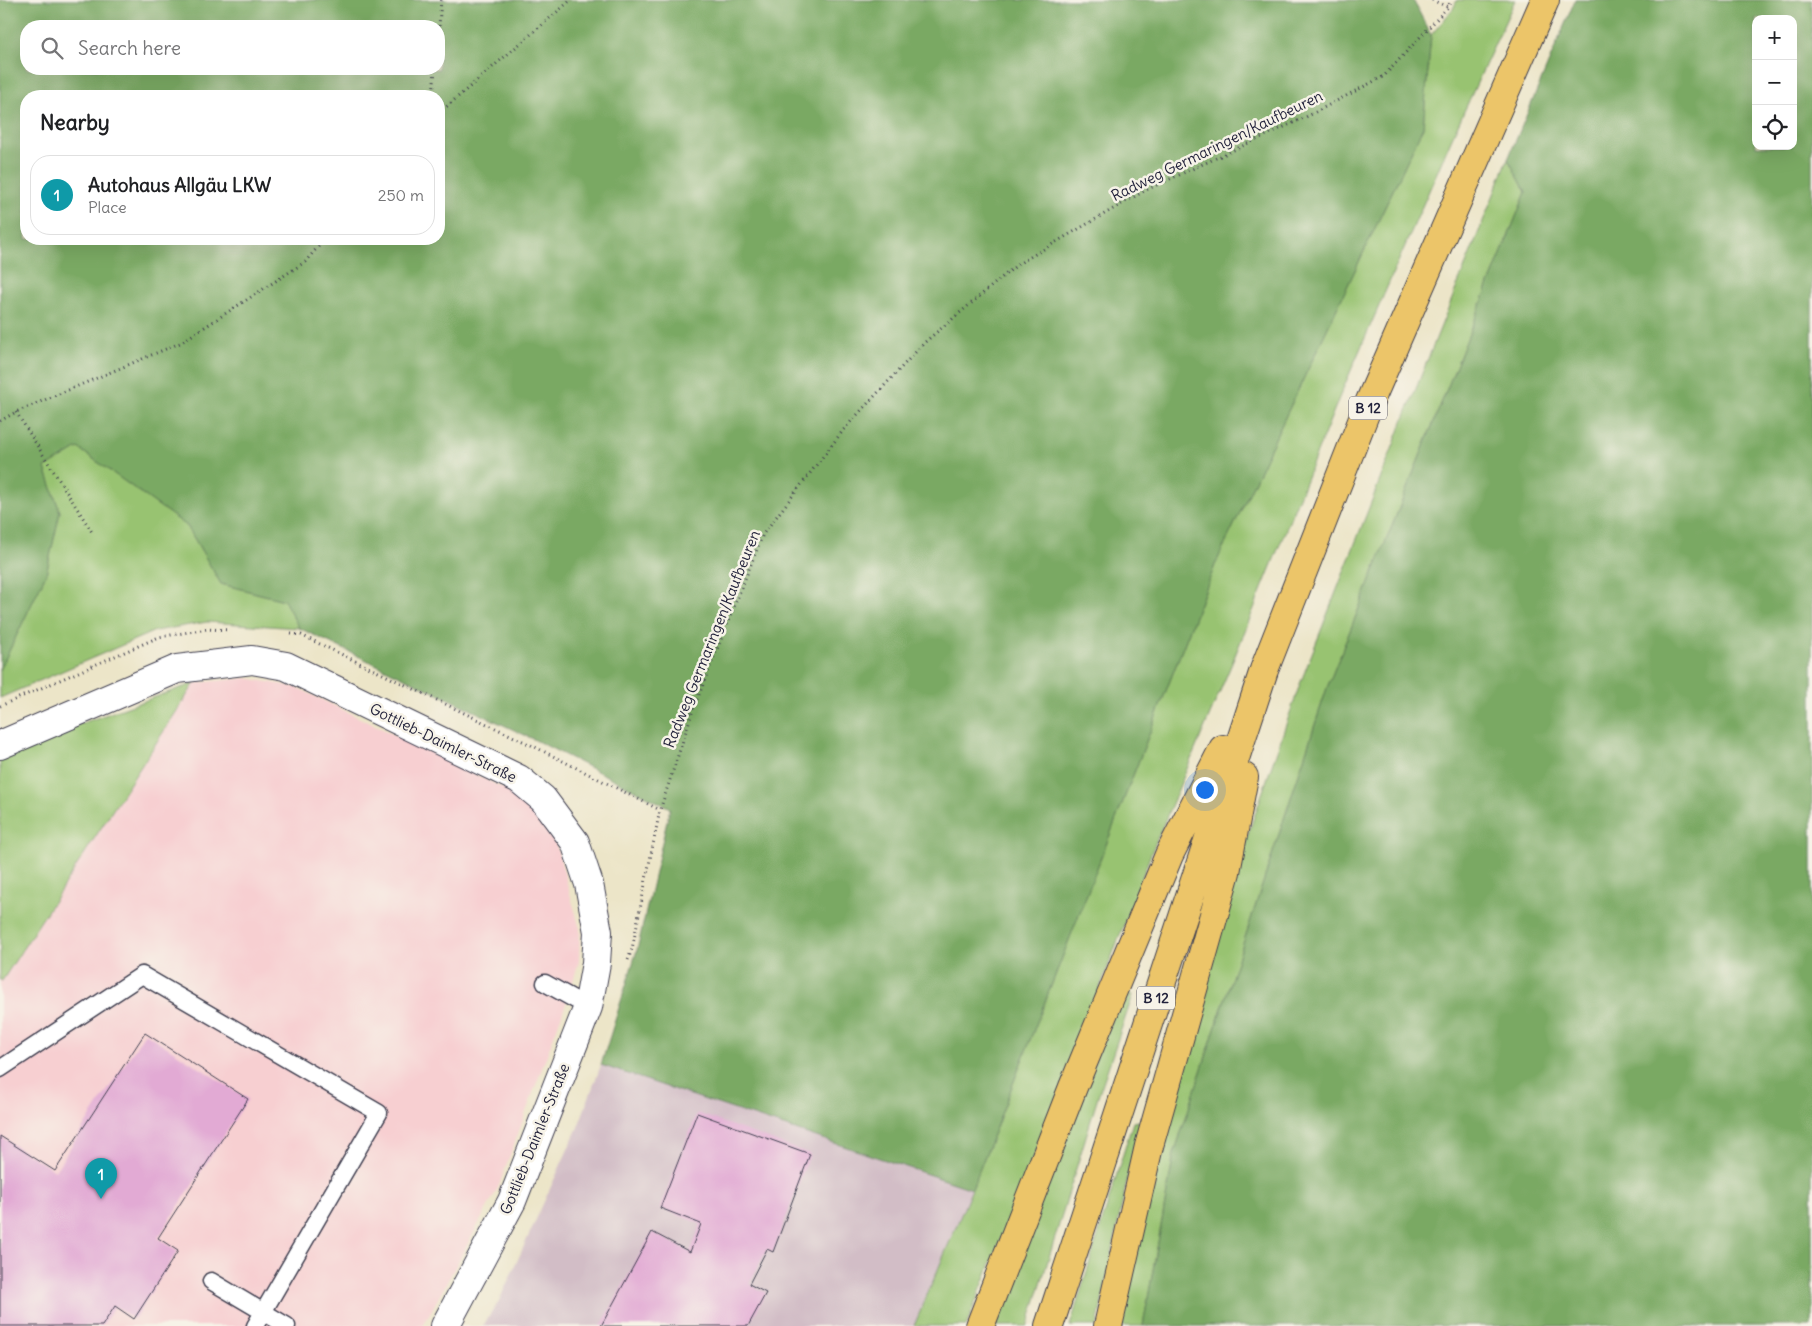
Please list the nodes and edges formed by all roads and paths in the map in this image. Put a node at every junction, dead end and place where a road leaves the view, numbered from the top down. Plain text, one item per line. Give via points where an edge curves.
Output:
1 (440, 0) edge
2 (571, 0) edge
3 (1432, 0) edge
4 (1451, 0) edge
5 (1545, 0) edge
6 (1448, 7) junction
7 (439, 20) edge
8 (435, 75) edge
9 (433, 90) edge
10 (445, 108) edge
11 (320, 245) edge
12 (16, 412) junction
13 (0, 421) edge
14 (92, 532) dead end
15 (1264, 670) junction
16 (0, 745) edge
17 (625, 967) dead end
18 (545, 983) dead end
19 (588, 1007) junction
20 (0, 1070) edge
21 (211, 1281) dead end
22 (260, 1319) edge
23 (287, 1326) edge
24 (445, 1326) edge
25 (980, 1326) edge
26 (1049, 1326) edge
27 (1108, 1326) edge

1 - 7 path
2 - 10 path
3 - 6 path
4 - 6 path, Radweg Germaringen/Kaufbeuren
5 - 15 highway, B 12 via 1370,401
6 - 17 path, Radweg Germaringen/Kaufbeuren via 1384,76 1306,117 1146,190 1018,264 925,342 845,428 763,534 694,707 660,810 632,949
8 - 9 path
11 - 12 path via 305,262 180,343
12 - 13 path
12 - 14 path
15 - 25 highway via 1169,855 1073,1087
15 - 26 highway, B 12
15 - 27 highway, B 12 via 1226,872 1149,1146
16 - 19 street, Gottlieb-Daimler-Straße via 177,669 252,660 286,666 519,779 543,799 575,842 589,884 598,932
18 - 19 lane
19 - 24 street, Gottlieb-Daimler-Straße via 512,1202
20 - 22 lane via 142,975 379,1113
21 - 22 lane
22 - 23 lane

